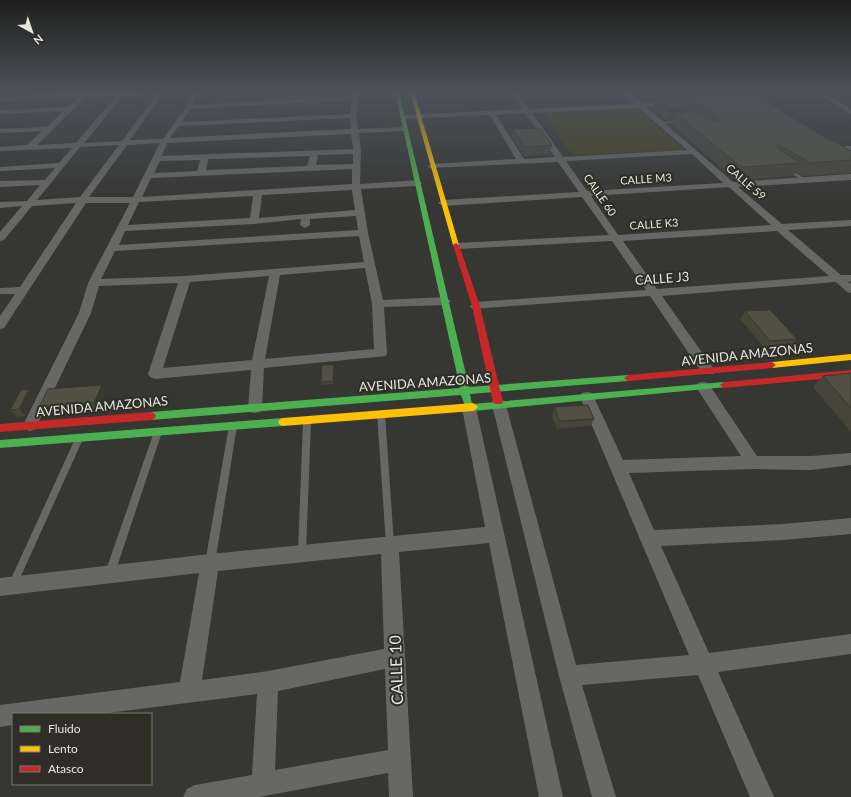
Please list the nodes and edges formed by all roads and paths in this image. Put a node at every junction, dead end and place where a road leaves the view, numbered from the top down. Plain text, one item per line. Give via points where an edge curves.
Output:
1 (44, 129) edge
2 (49, 129) edge
3 (92, 129) edge
4 (134, 129) edge
5 (173, 129) edge
6 (402, 129) edge
7 (405, 129) edge
8 (422, 129) edge
9 (502, 129) edge
10 (540, 129) edge
11 (668, 129) edge
12 (0, 131) edge
13 (354, 132) junction
14 (164, 142) junction
15 (124, 144) junction
16 (78, 146) junction
17 (262, 146) junction
18 (29, 148) junction
19 (851, 148) edge
20 (0, 149) edge
21 (357, 151) junction
22 (693, 152) junction
23 (314, 153) junction
24 (851, 154) edge
25 (205, 157) junction
26 (560, 159) junction
27 (158, 160) junction
28 (521, 161) junction
29 (61, 166) junction
30 (357, 166) junction
31 (432, 166) junction
32 (311, 168) junction
33 (785, 168) edge
34 (0, 169) edge
35 (201, 173) junction
36 (149, 176) junction
37 (851, 177) edge
38 (806, 181) junction
39 (47, 182) junction
40 (418, 183) junction
41 (0, 184) edge
42 (356, 186) junction
43 (732, 186) junction
44 (258, 192) junction
45 (585, 195) junction
46 (83, 200) junction
47 (136, 200) junction
48 (28, 203) junction
49 (443, 203) junction
50 (0, 205) edge
51 (359, 213) junction
52 (306, 216) junction
53 (254, 221) junction
54 (851, 223) edge
55 (123, 228) junction
56 (779, 228) junction
57 (363, 233) junction
58 (2, 234) edge
59 (304, 237) junction
60 (615, 238) junction
61 (458, 246) junction
62 (112, 248) junction
63 (369, 266) junction
64 (274, 273) junction
65 (851, 278) edge
66 (185, 279) junction
67 (838, 279) junction
68 (94, 283) junction
69 (24, 290) junction
70 (851, 290) edge
71 (0, 291) edge
72 (653, 293) junction
73 (445, 301) junction
74 (378, 304) junction
75 (476, 306) junction
76 (0, 325) edge
77 (851, 357) edge
78 (258, 363) junction
79 (708, 371) junction
80 (851, 373) edge
81 (703, 387) junction
82 (587, 397) junction
83 (498, 398) junction
84 (467, 400) junction
85 (255, 408) junction
86 (382, 414) junction
87 (307, 420) junction
88 (30, 425) junction
89 (233, 426) junction
90 (0, 428) edge
91 (158, 432) junction
92 (80, 438) junction
93 (1, 446) edge
94 (851, 459) edge
95 (753, 462) junction
96 (618, 467) junction
97 (851, 526) edge
98 (495, 534) junction
99 (650, 538) junction
100 (390, 544) junction
101 (302, 554) junction
102 (210, 563) junction
103 (109, 575) junction
104 (6, 586) edge
105 (851, 644) edge
106 (396, 657) junction
107 (703, 664) junction
108 (569, 676) junction
109 (268, 682) junction
110 (189, 692) junction
111 (22, 713) edge
112 (12, 714) edge
113 (0, 716) edge
114 (400, 760) junction
115 (263, 784) junction
116 (195, 797) edge
117 (401, 797) edge
118 (551, 797) edge
119 (604, 797) edge
120 (762, 797) edge

1 - 12 street
2 - 18 street
3 - 16 street
4 - 15 street
5 - 14 street
6 - 13 street
7 - 40 street
8 - 31 street
9 - 28 street
10 - 26 street, CALLE 60
11 - 22 street, CALLE 59
13 - 17 street
13 - 21 street
14 - 15 street
14 - 17 street
14 - 27 street
15 - 16 street
15 - 46 street
16 - 18 street
16 - 29 street
17 - 23 street
17 - 25 street
18 - 20 street
19 - 24 street via 824,146 840,156
21 - 23 street
21 - 30 street
22 - 26 street
22 - 43 street, CALLE 59
23 - 32 street
25 - 27 street
25 - 35 street
26 - 28 street
26 - 45 street, CALLE 60
27 - 36 street
28 - 31 street
29 - 34 street
29 - 39 street
30 - 32 street
30 - 42 street
31 - 49 street
32 - 35 street
33 - 38 lane
35 - 36 street
36 - 47 street
37 - 38 street, CALLE M3
38 - 43 street, CALLE M3
39 - 41 street
39 - 48 street
40 - 42 street
40 - 73 street
42 - 44 street
42 - 51 street
43 - 45 street, CALLE M3
43 - 56 street, CALLE 59
44 - 47 street
44 - 53 street
45 - 49 street, CALLE M3
45 - 60 street, CALLE 60
46 - 47 street
46 - 48 street
46 - 69 street
47 - 55 street
48 - 50 street
48 - 58 street
49 - 61 street
51 - 52 street
51 - 57 street
52 - 53 street
52 - 59 street
53 - 55 street
54 - 56 street, CALLE K3
55 - 62 street
56 - 60 street, CALLE K3
56 - 67 street, CALLE 59
57 - 59 street
57 - 63 street
59 - 62 street
60 - 61 street, CALLE K3
60 - 72 street, CALLE 60
61 - 75 street
62 - 68 street
63 - 64 street
63 - 74 street
64 - 66 street
64 - 78 street
65 - 67 street, CALLE J3
66 - 68 street
66 - 78 street via 154,374
67 - 70 street, CALLE 59
67 - 72 street, CALLE J3
68 - 88 street via 85,313
69 - 71 street
69 - 76 street
72 - 75 street, CALLE J3
72 - 79 street, CALLE 60
73 - 74 street
73 - 84 street
74 - 78 street via 382,353
75 - 83 street
77 - 79 street, AVENIDA AMAZONAS
78 - 85 street
79 - 83 street, AVENIDA AMAZONAS
80 - 81 street, AVENIDA AMAZONAS
81 - 82 street, AVENIDA AMAZONAS
81 - 95 street
82 - 83 street, AVENIDA AMAZONAS
82 - 96 street
83 - 84 street, AVENIDA AMAZONAS
83 - 84 street, AVENIDA AMAZONAS
83 - 108 street
84 - 85 street, AVENIDA AMAZONAS
84 - 86 street, AVENIDA AMAZONAS
84 - 98 street
85 - 88 street, AVENIDA AMAZONAS
86 - 87 street, AVENIDA AMAZONAS
86 - 100 lane
87 - 89 street, AVENIDA AMAZONAS
87 - 101 lane
88 - 90 street, AVENIDA AMAZONAS
89 - 91 street, AVENIDA AMAZONAS
89 - 102 lane
91 - 92 street, AVENIDA AMAZONAS
91 - 103 lane
92 - 93 street, AVENIDA AMAZONAS
92 - 104 lane
94 - 95 street via 812,463
95 - 96 street
96 - 99 street
97 - 99 street
98 - 100 street
98 - 118 street
99 - 107 street
100 - 101 street
100 - 106 street, CALLE 10
101 - 102 street
102 - 103 street
102 - 110 street
103 - 104 street
105 - 107 street
106 - 109 street
106 - 114 street, CALLE 10
107 - 108 street
107 - 120 street
108 - 119 street
109 - 110 street
109 - 115 street
110 - 111 street
112 - 113 street
114 - 115 street
114 - 117 street, CALLE 10
115 - 116 street

